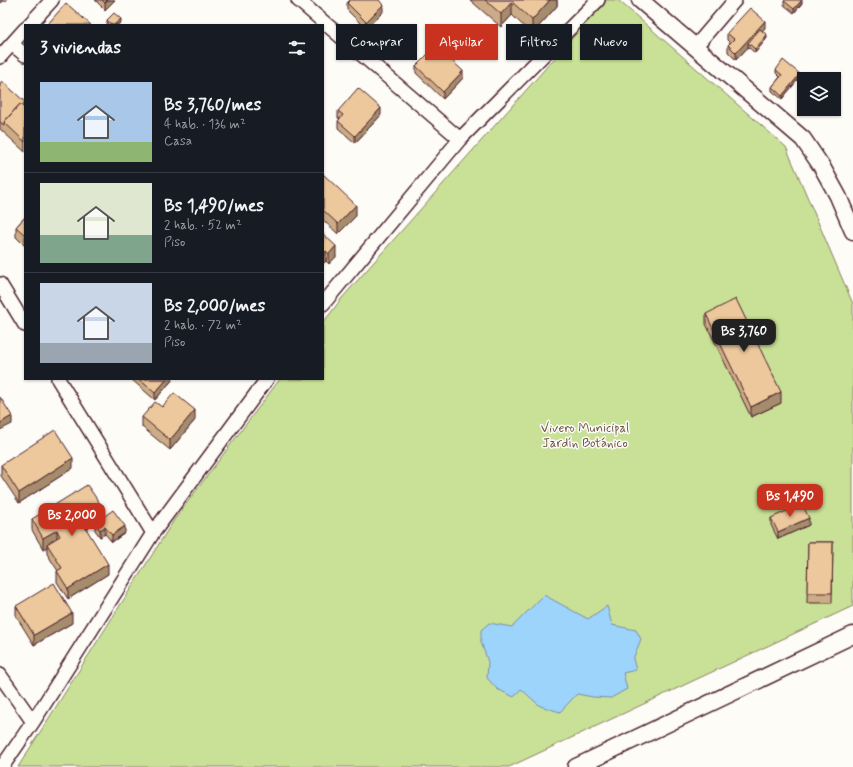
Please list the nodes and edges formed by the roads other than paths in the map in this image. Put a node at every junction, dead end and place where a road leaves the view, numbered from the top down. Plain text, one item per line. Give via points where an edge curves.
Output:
1 (52, 0) edge
2 (298, 0) edge
3 (598, 0) edge
4 (640, 0) edge
5 (735, 0) edge
6 (30, 24) edge
7 (24, 30) edge
8 (12, 44) junction
9 (695, 47) junction
10 (24, 54) edge
11 (0, 57) edge
12 (460, 139) junction
13 (853, 231) edge
14 (0, 284) edge
15 (324, 303) edge
16 (24, 323) edge
17 (59, 380) edge
18 (267, 380) edge
19 (153, 533) junction
20 (853, 635) edge
21 (0, 676) edge
22 (32, 722) junction
23 (2, 767) edge
24 (576, 767) edge

1 - 6 street
2 - 12 street
3 - 12 street
4 - 9 street
5 - 9 street
7 - 8 street
8 - 10 street
8 - 11 street
9 - 13 street via 803,139 838,196
12 - 15 street
14 - 16 street
17 - 19 street
18 - 19 street
19 - 22 street
20 - 24 street
21 - 22 street
22 - 23 street

